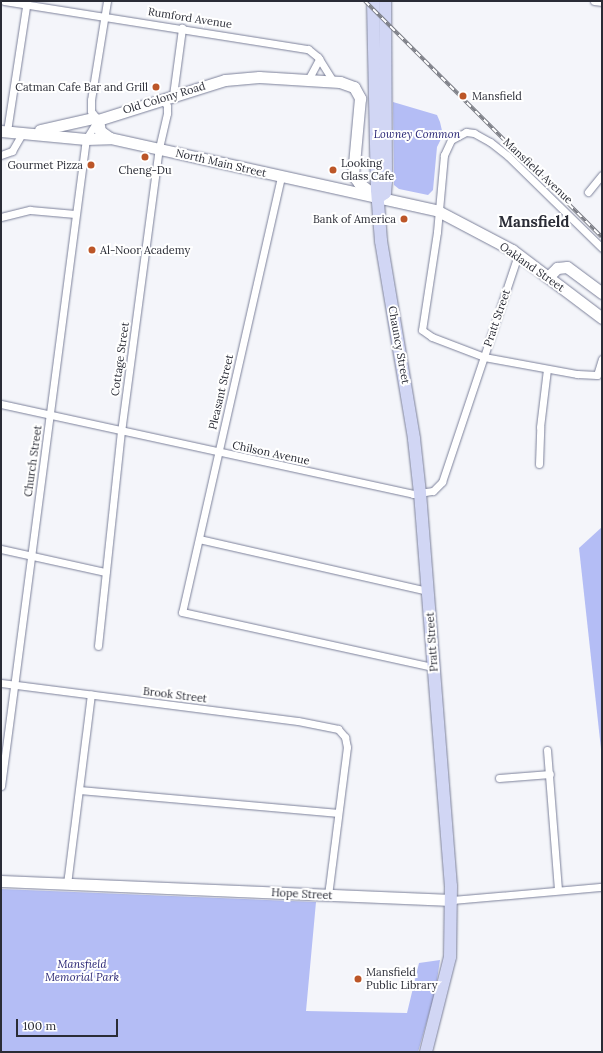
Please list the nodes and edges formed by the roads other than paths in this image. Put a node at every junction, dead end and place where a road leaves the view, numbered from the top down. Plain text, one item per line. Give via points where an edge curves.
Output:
1 (4, 1) edge
2 (107, 1) edge
3 (373, 1) edge
4 (385, 1) edge
5 (594, 1) edge
6 (602, 2) edge
7 (26, 3) edge
8 (105, 16) junction
9 (182, 28) junction
10 (319, 58) junction
11 (308, 80) junction
12 (332, 82) junction
13 (168, 97) junction
14 (98, 120) junction
15 (4, 131) edge
16 (23, 132) junction
17 (110, 138) junction
18 (86, 139) junction
19 (159, 148) junction
20 (1, 155) edge
21 (602, 175) edge
22 (280, 176) junction
23 (353, 176) junction
24 (328, 186) junction
25 (588, 192) dead end
26 (379, 197) junction
27 (438, 211) junction
28 (76, 214) junction
29 (1, 217) edge
30 (602, 248) edge
31 (518, 255) junction
32 (548, 277) junction
33 (602, 293) edge
34 (602, 318) edge
35 (484, 357) junction
36 (602, 359) edge
37 (547, 369) junction
38 (1, 404) edge
39 (50, 415) junction
40 (121, 432) junction
41 (218, 453) junction
42 (539, 464) dead end
43 (420, 493) junction
44 (199, 540) junction
45 (1, 549) edge
46 (32, 556) junction
47 (105, 572) junction
48 (428, 591) junction
49 (98, 646) dead end
50 (433, 667) junction
51 (1, 683) edge
52 (14, 685) junction
53 (91, 695) junction
54 (547, 750) dead end
55 (550, 774) junction
56 (499, 778) dead end
57 (1, 786) edge
58 (80, 790) junction
59 (338, 814) junction
60 (1, 881) edge
61 (67, 884) junction
62 (602, 887) edge
63 (558, 890) junction
64 (328, 895) junction
65 (452, 900) junction
66 (426, 1052) edge

1 - 7 street, Rumford Avenue
2 - 8 street
3 - 26 main road, Chauncy Street
4 - 26 main road, Chauncy Street via 386,181 385,193
5 - 6 street
7 - 8 street, Rumford Avenue
7 - 15 street
8 - 9 street, Rumford Avenue
8 - 14 street via 91,100 91,111
9 - 10 street, Rumford Avenue via 308,49
9 - 13 street, Cottage Street
10 - 11 street
10 - 12 street
11 - 12 main road, Old Colony Road
11 - 13 main road, Old Colony Road via 225,80
12 - 23 main road, Old Colony Road via 350,85 360,98
13 - 14 main road, Old Colony Road
13 - 19 street, Cottage Street
14 - 16 main road, Old Colony Road via 93,118
14 - 17 main road via 100,131
14 - 18 street
15 - 16 main road, North Main Street
16 - 18 main road, North Main Street
16 - 20 street via 12,151
17 - 18 main road, North Main Street
17 - 19 main road, North Main Street
18 - 28 street, Church Street
19 - 22 main road, North Main Street
19 - 40 street, Cottage Street
21 - 25 street
22 - 24 main road, North Main Street
22 - 41 street, Pleasant Street
23 - 24 main road via 343,185
23 - 26 main road
24 - 26 main road, North Main Street
26 - 27 main road, North Main Street
26 - 43 main road, Chauncy Street via 381,242 414,439
27 - 30 street, Mansfield Avenue via 446,147 458,135 474,133 508,156
27 - 31 main road, Oakland Street
27 - 35 street, Mansfield Avenue via 422,330 432,337
28 - 29 street via 30,210
28 - 39 street, Church Street
31 - 32 main road, Oakland Street
31 - 35 street, Pratt Street
32 - 33 main road via 557,268 567,267
32 - 34 main road, Oakland Street
35 - 37 street
35 - 43 street, Pratt Street via 440,486 433,491
36 - 37 street via 599,373 594,376
37 - 42 street via 540,427
38 - 39 street, Chilson Avenue
39 - 40 street, Chilson Avenue
39 - 46 street, Church Street
40 - 41 street, Chilson Avenue
40 - 47 street, Cottage Street
41 - 43 street, Chilson Avenue via 413,494
41 - 44 street, Pleasant Street
43 - 48 main road, Pratt Street
44 - 48 street
44 - 50 street, Pleasant Street via 182,612
45 - 46 street
46 - 47 street
46 - 52 street, Church Street
47 - 49 street, Cottage Street
48 - 50 main road, Pratt Street
50 - 65 main road, Pratt Street
51 - 52 street, Brook Street
52 - 53 street, Brook Street
52 - 57 street, Church Street
53 - 58 street
53 - 59 street, Brook Street via 298,721 333,728 343,735 347,747
54 - 55 street
55 - 56 street
55 - 63 street
58 - 59 street
58 - 61 street via 73,824
59 - 64 street
60 - 61 main road, Hope Street
61 - 64 main road, Hope Street
62 - 63 street, Hope Street
63 - 65 street, Hope Street
64 - 65 main road, Hope Street
65 - 66 main road, Pratt Street via 450,957

